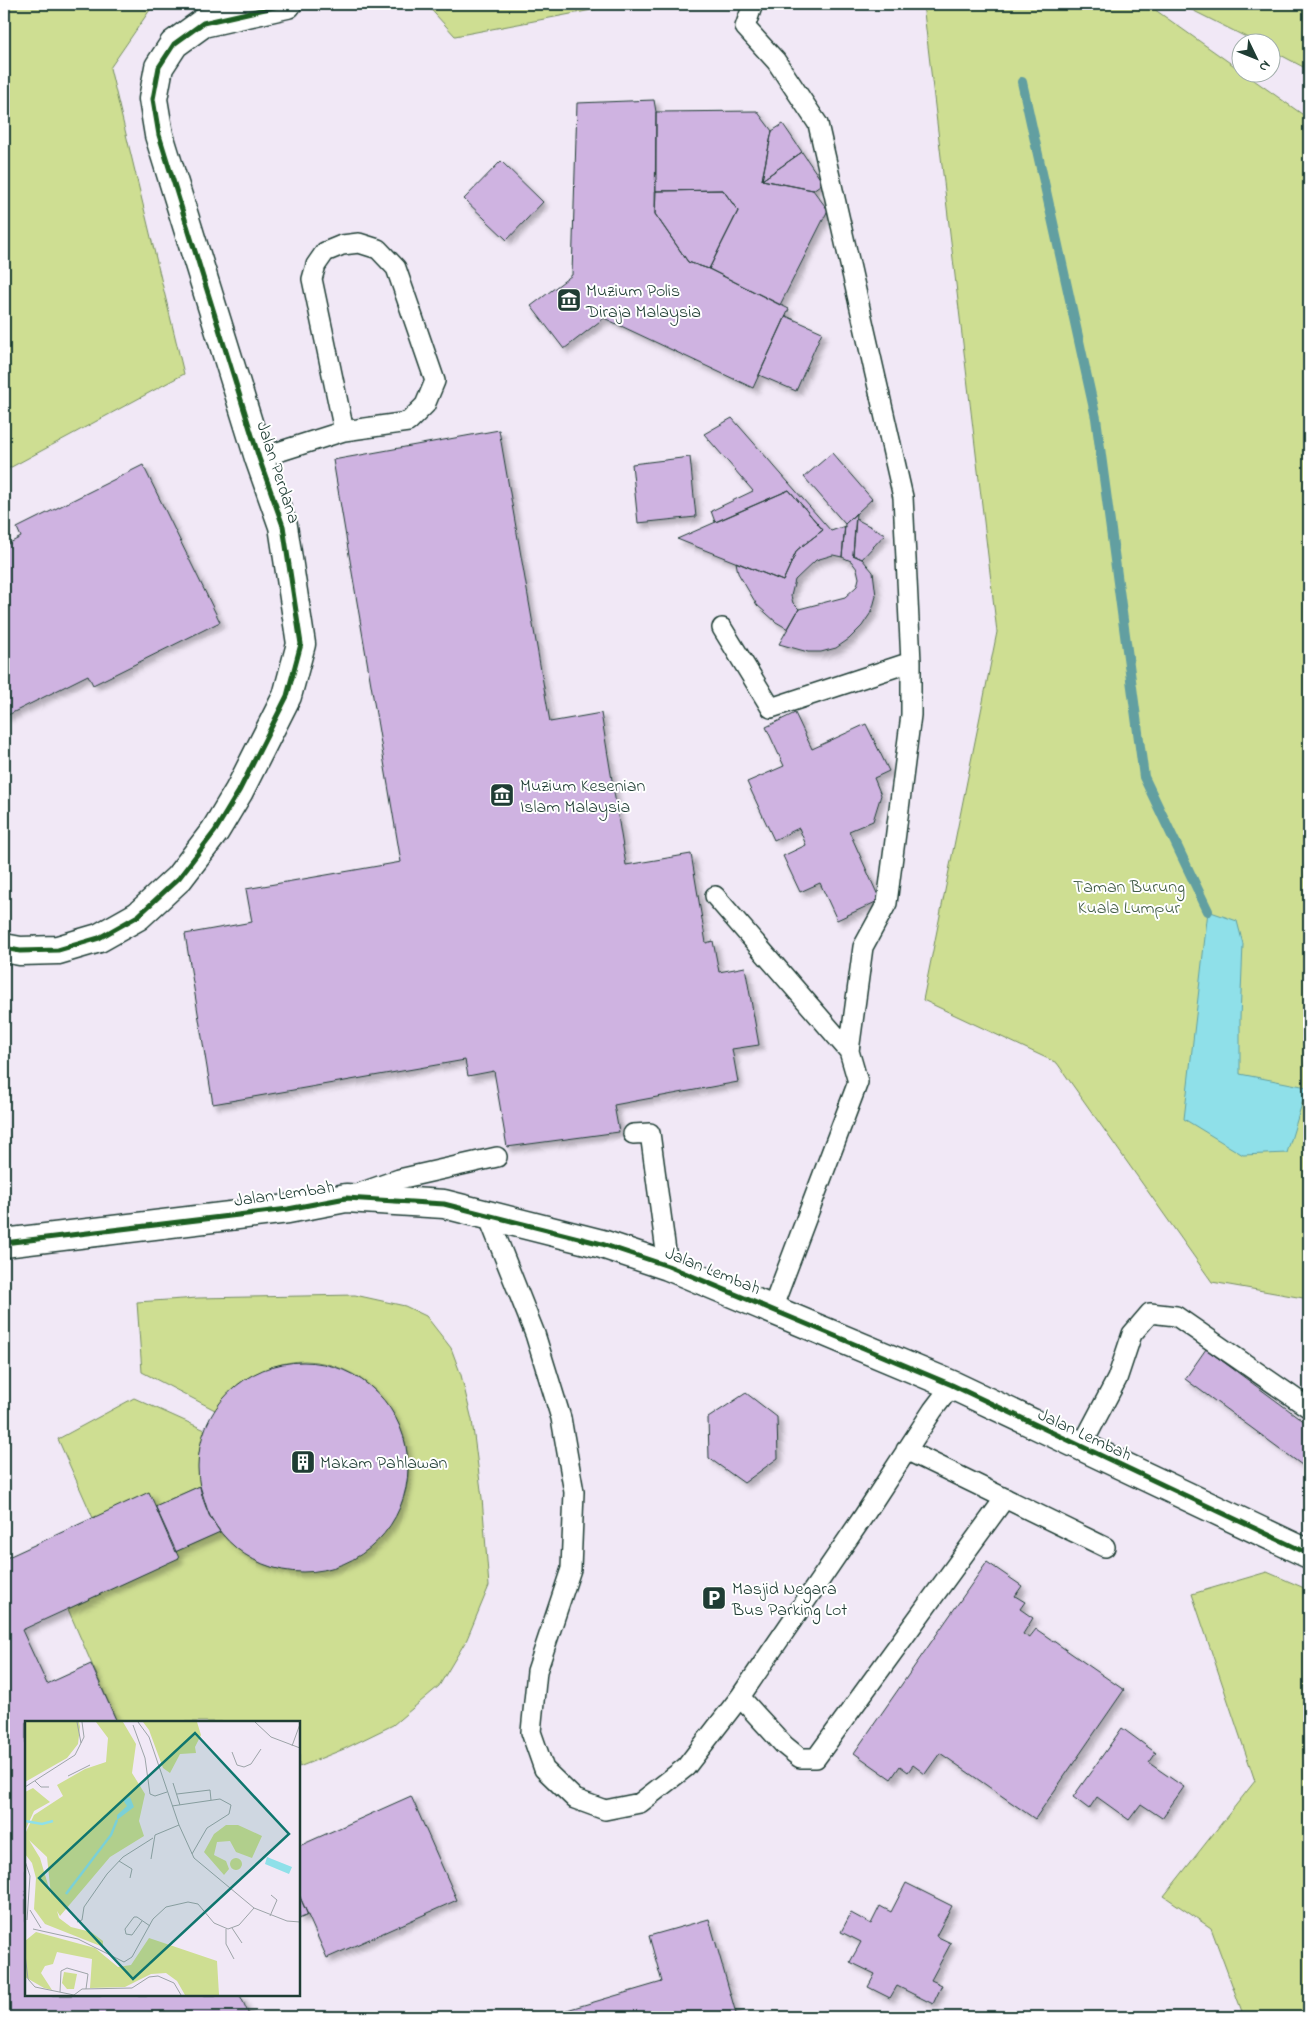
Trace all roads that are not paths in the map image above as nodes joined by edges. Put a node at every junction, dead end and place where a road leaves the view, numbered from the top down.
1 (286, 4) edge
2 (753, 4) edge
3 (344, 431) junction
4 (259, 458) junction
5 (722, 628) dead end
6 (911, 662) junction
7 (715, 896) dead end
8 (4, 948) edge
9 (849, 1051) junction
10 (633, 1134) dead end
11 (497, 1157) dead end
12 (346, 1198) junction
13 (488, 1216) junction
14 (4, 1243) edge
15 (668, 1266) junction
16 (772, 1309) junction
17 (952, 1386) junction
18 (1309, 1408) edge
19 (1081, 1447) junction
20 (906, 1450) junction
21 (1005, 1498) junction
22 (1105, 1547) dead end
23 (1309, 1554) edge
24 (740, 1697) junction

1 - 4 street, Jalan Perdana
2 - 6 lane
3 - 3 lane
3 - 4 lane
4 - 8 street, Jalan Perdana
5 - 6 lane
6 - 9 lane
7 - 9 lane
9 - 16 lane
10 - 15 lane
11 - 12 lane
12 - 13 street, Jalan Lembah
12 - 14 street, Jalan Lembah
13 - 15 street, Jalan Lembah
13 - 24 lane
15 - 16 street, Jalan Lembah
16 - 17 street, Jalan Lembah
17 - 19 street, Jalan Lembah
17 - 20 lane
18 - 19 lane
19 - 23 street, Jalan Lembah
20 - 21 lane
20 - 24 lane
21 - 22 lane
21 - 24 lane

